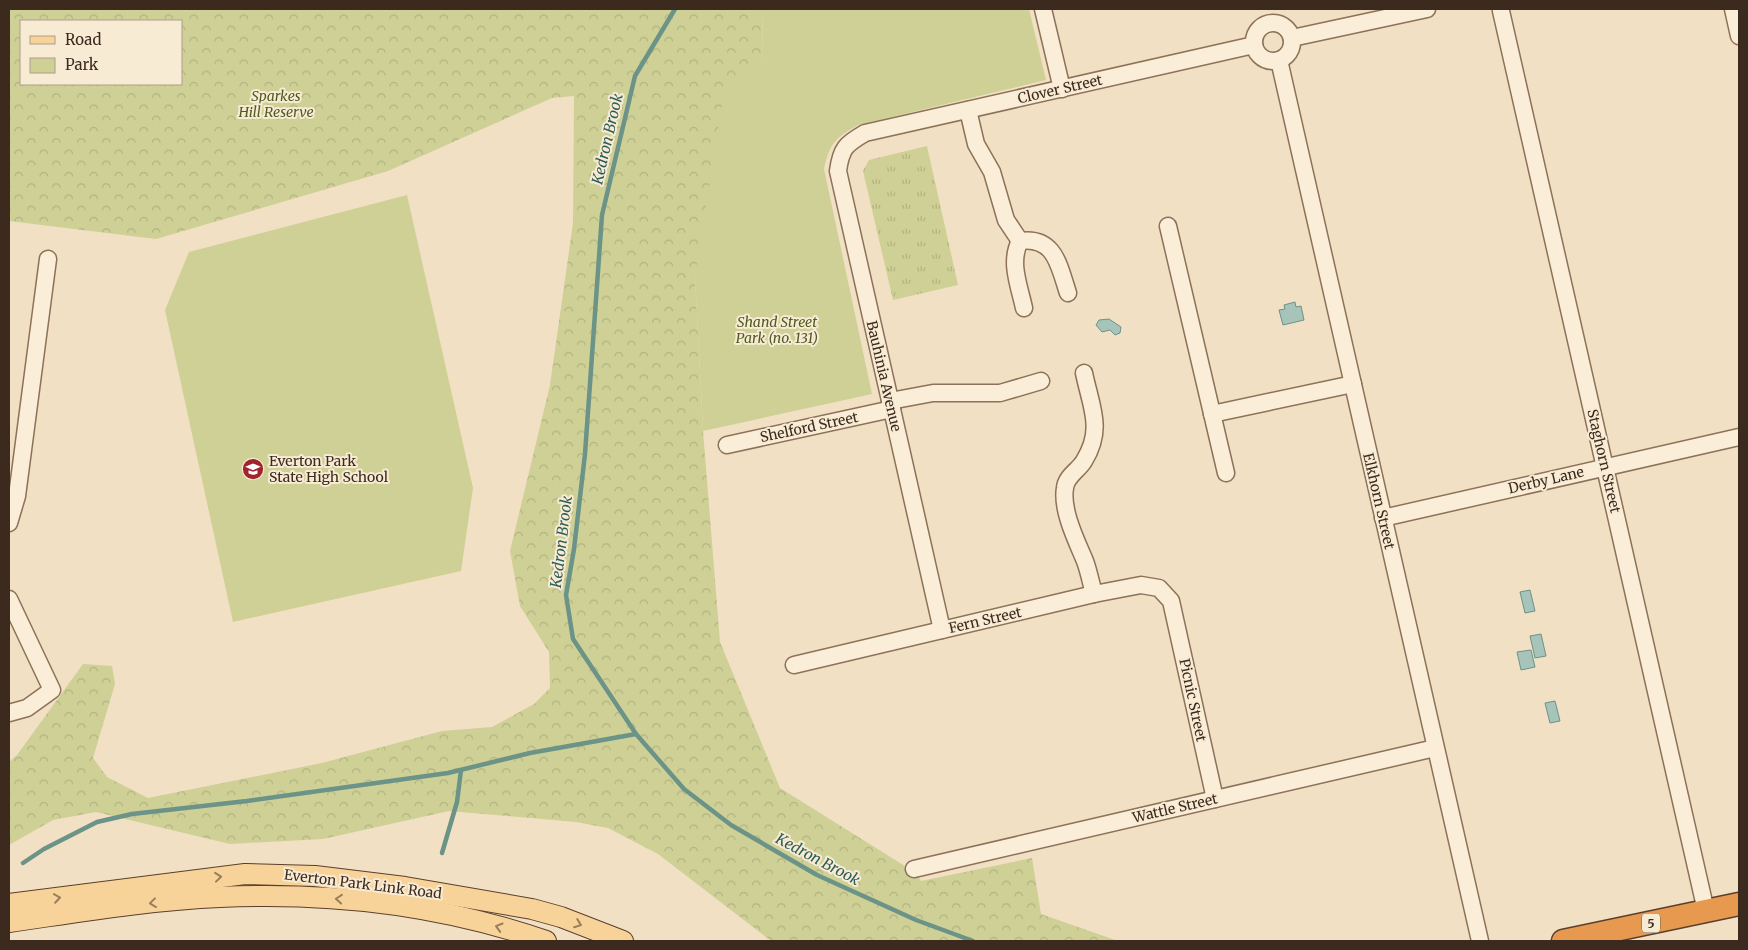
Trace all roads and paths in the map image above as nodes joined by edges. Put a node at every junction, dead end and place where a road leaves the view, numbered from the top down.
1 (1043, 9) edge
2 (1427, 9) edge
3 (1733, 9) edge
4 (1498, 10) edge
5 (1269, 16) edge
6 (1739, 36) edge
7 (1292, 38) junction
8 (1254, 45) junction
9 (1279, 60) junction
10 (1062, 89) junction
11 (968, 110) junction
12 (865, 133) joint
13 (1168, 226) dead end
14 (1020, 241) junction
15 (48, 259) dead end
16 (1068, 293) dead end
17 (1024, 308) dead end
18 (1084, 373) dead end
19 (1041, 380) dead end
20 (1353, 384) junction
21 (891, 405) junction
22 (1212, 414) junction
23 (1739, 437) edge
24 (727, 445) dead end
25 (1605, 467) junction
26 (1226, 473) dead end
27 (1383, 518) junction
28 (9, 523) edge
29 (1094, 594) junction
30 (9, 598) edge
31 (1171, 601) joint
32 (942, 630) junction
33 (794, 665) dead end
34 (9, 714) edge
35 (1436, 748) junction
36 (1215, 799) junction
37 (914, 869) dead end
38 (9, 904) edge
39 (1739, 904) edge
40 (1706, 911) junction
41 (9, 922) edge
42 (546, 941) edge
43 (622, 941) edge
44 (1480, 941) edge
45 (1563, 941) edge

1 - 10 street
2 - 7 street
3 - 6 street
4 - 25 street, Staghorn Street
5 - 7 street
5 - 8 street
7 - 9 street
8 - 9 street
8 - 10 street, Clover Street
9 - 20 street, Elkhorn Street
10 - 11 street, Clover Street
11 - 12 street, Clover Street
11 - 14 street
12 - 21 street, Bauhinia Avenue
13 - 22 street
14 - 16 street
14 - 17 street
15 - 28 street
18 - 29 street
19 - 21 street, Shelford Street
20 - 22 street
20 - 27 street, Elkhorn Street
21 - 24 street, Shelford Street
21 - 32 street, Bauhinia Avenue
22 - 26 street
23 - 25 street, Derby Lane
25 - 27 street, Derby Lane
25 - 40 street, Staghorn Street
27 - 35 street, Elkhorn Street
29 - 31 street, Fern Street
29 - 32 street, Fern Street
30 - 34 street
31 - 36 street, Picnic Street
32 - 33 street, Fern Street
35 - 36 street, Wattle Street
35 - 44 street, Elkhorn Street
36 - 37 street, Wattle Street
38 -> 43 main road, Everton Park Link Road
39 - 40 highway, 5
40 - 45 highway, 5
42 -> 41 main road, Everton Park Link Road

